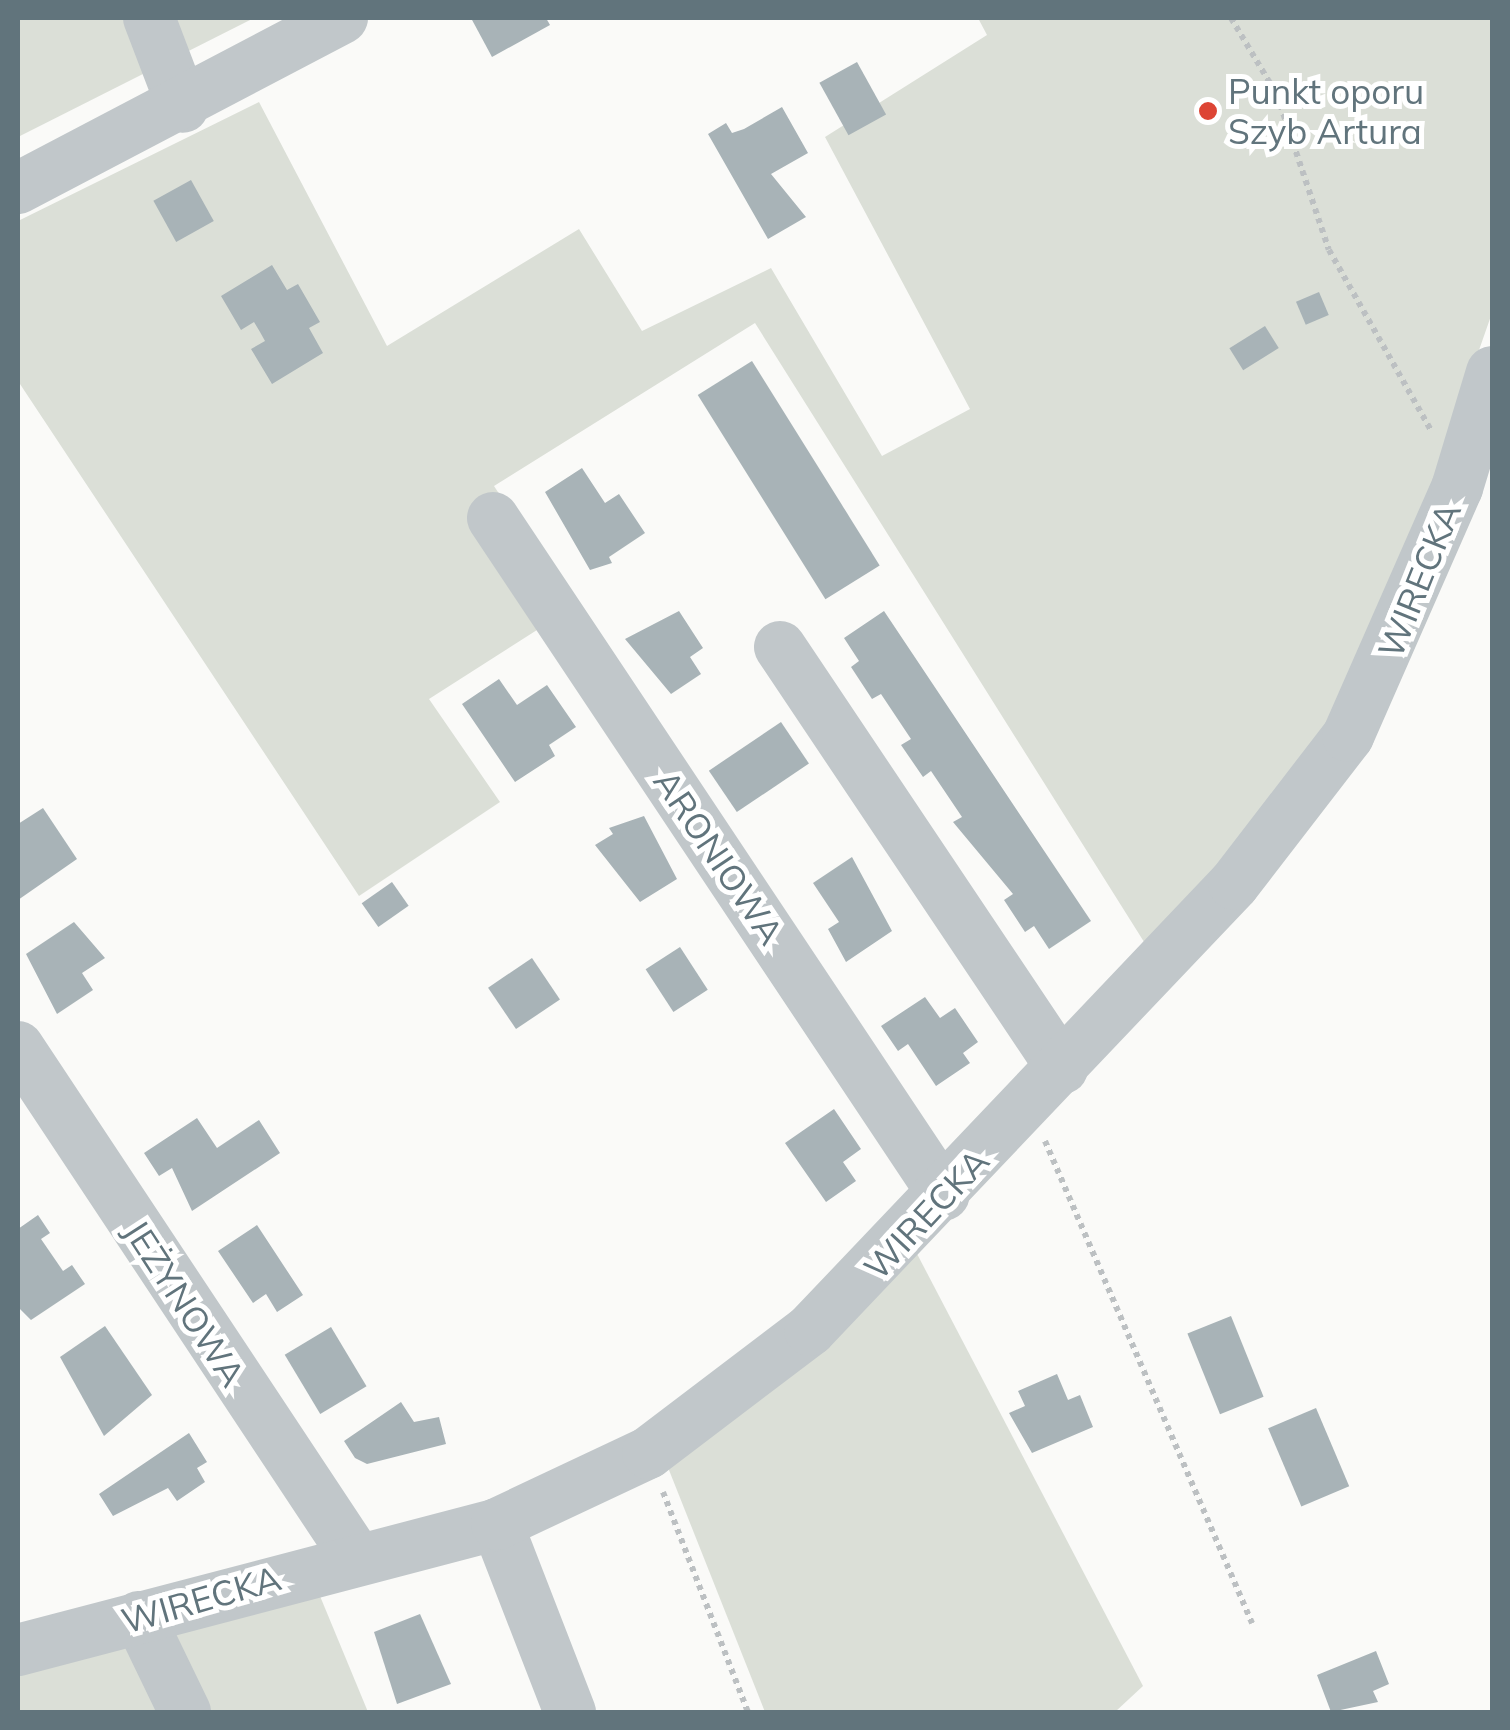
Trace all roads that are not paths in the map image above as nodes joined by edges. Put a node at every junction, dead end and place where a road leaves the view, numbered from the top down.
1 (149, 18) edge
2 (342, 18) edge
3 (183, 107) junction
4 (18, 188) edge
5 (1492, 372) edge
6 (493, 518) dead end
7 (780, 647) dead end
8 (18, 1047) edge
9 (1045, 1086) junction
10 (944, 1195) junction
11 (496, 1524) junction
12 (356, 1557) junction
13 (139, 1617) junction
14 (18, 1650) edge
15 (184, 1712) edge
16 (570, 1712) edge

1 - 3 street
2 - 3 street
3 - 4 street
5 - 9 street, WIRECKA
6 - 10 street, ARONIOWA
7 - 9 street
8 - 12 street, JEŻYNOWA
9 - 10 street, WIRECKA
10 - 11 street, WIRECKA
11 - 12 street, WIRECKA
11 - 16 street
12 - 13 street, WIRECKA
13 - 14 street, WIRECKA
13 - 15 street

